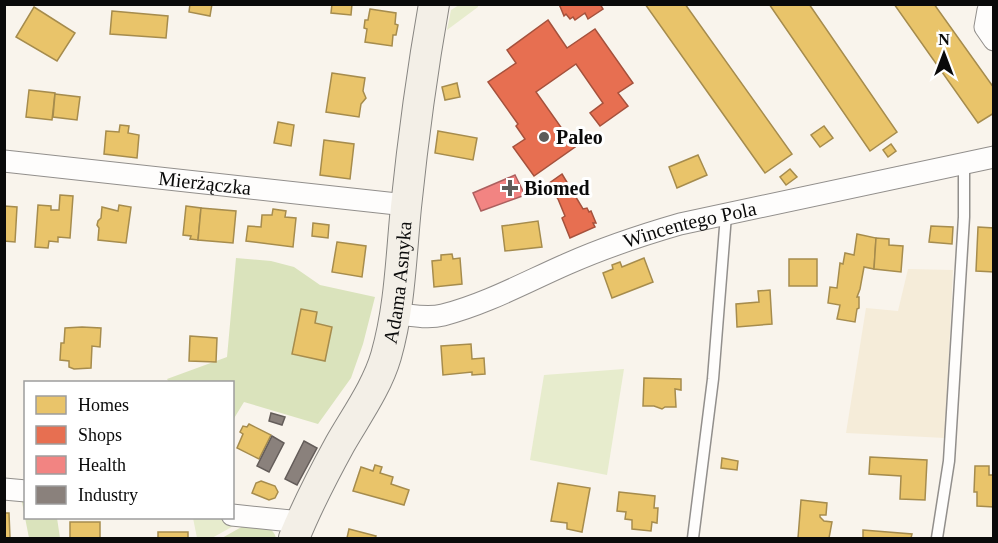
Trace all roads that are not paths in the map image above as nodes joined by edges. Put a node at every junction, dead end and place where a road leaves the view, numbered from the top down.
1 (434, 4) edge
2 (993, 5) edge
3 (993, 40) edge
4 (993, 157) edge
5 (4, 161) edge
6 (964, 164) junction
7 (406, 205) junction
8 (726, 215) junction
9 (397, 314) junction
10 (4, 489) edge
11 (24, 491) edge
12 (234, 515) edge
13 (297, 530) edge
14 (693, 538) edge
15 (937, 538) edge

1 - 7 main road, Adama Asnyka
2 - 3 street
4 - 6 street, Wincentego Pola
5 - 7 street, Mierżączka
6 - 8 street, Wincentego Pola
6 - 15 lane
7 - 9 main road, Adama Asnyka
8 - 9 street, Wincentego Pola
8 - 14 lane
9 - 13 main road, Adama Asnyka
10 - 11 street
12 - 13 street

